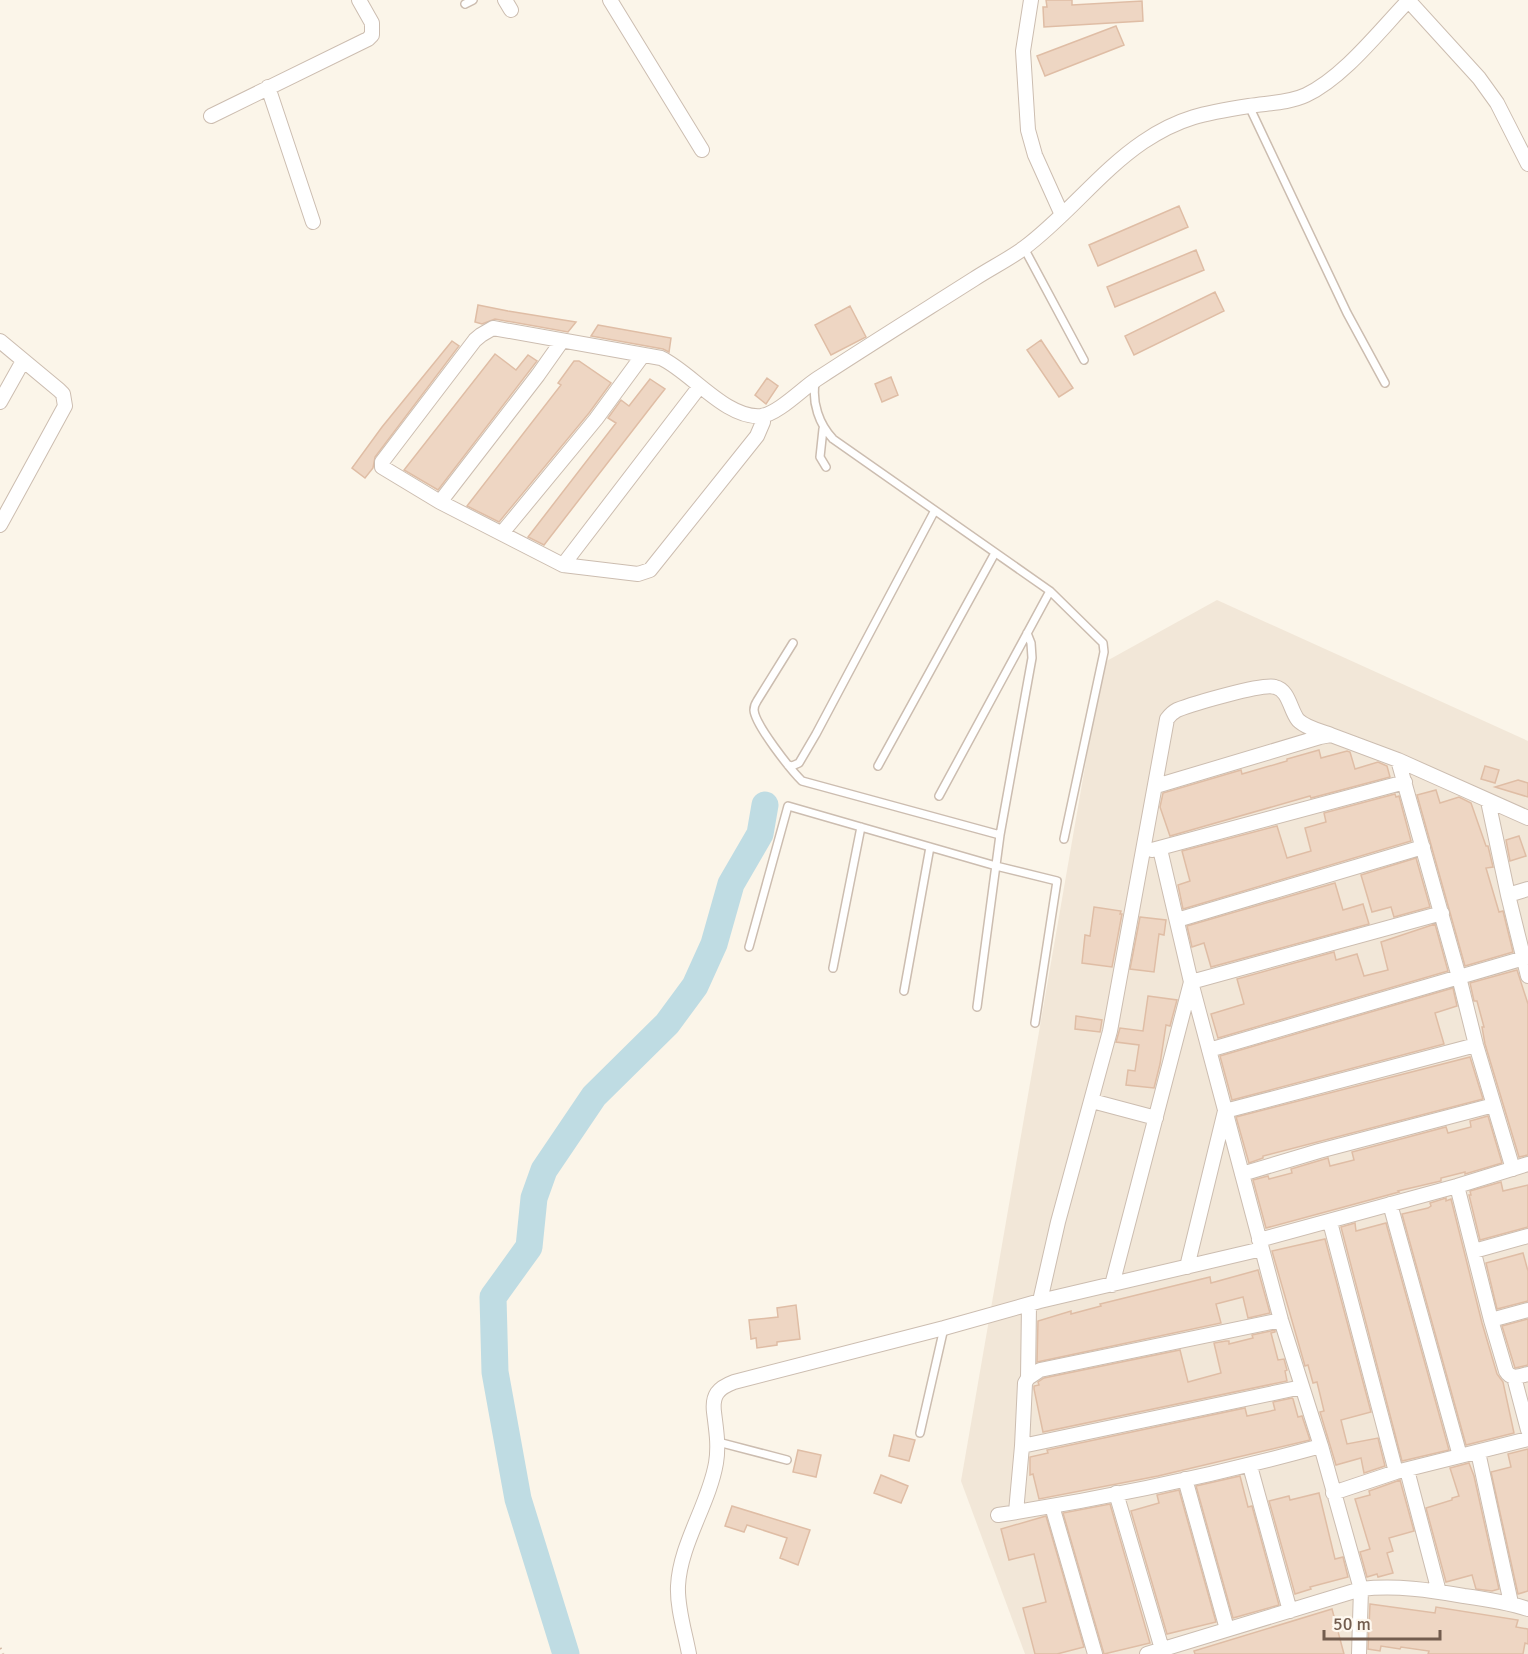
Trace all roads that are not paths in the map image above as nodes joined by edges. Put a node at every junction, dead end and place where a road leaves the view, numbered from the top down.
1 (359, 0) edge
2 (473, 0) edge
3 (610, 0) edge
4 (1030, 0) edge
5 (1409, 0) edge
6 (465, 4) dead end
7 (268, 87) junction
8 (1249, 106) junction
9 (211, 116) dead end
10 (702, 150) dead end
11 (1528, 164) edge
12 (1062, 215) junction
13 (313, 222) dead end
14 (1024, 248) junction
15 (562, 340) junction
16 (0, 341) edge
17 (643, 355) junction
18 (1084, 360) dead end
19 (23, 361) junction
20 (815, 380) junction
21 (1385, 383) dead end
22 (700, 386) junction
23 (0, 402) edge
24 (762, 416) junction
25 (823, 429) junction
26 (826, 467) dead end
27 (440, 502) junction
28 (934, 512) junction
29 (0, 525) edge
30 (502, 533) junction
31 (995, 553) junction
32 (563, 565) junction
33 (1050, 591) junction
34 (1027, 633) junction
35 (793, 643) dead end
36 (1331, 735) junction
37 (1398, 760) junction
38 (786, 764) junction
39 (878, 766) dead end
40 (1405, 782) junction
41 (1156, 786) junction
42 (939, 796) dead end
43 (1488, 801) junction
44 (1528, 818) edge
45 (861, 827) junction
46 (1000, 835) junction
47 (1064, 839) dead end
48 (930, 847) junction
49 (1423, 847) junction
50 (1160, 849) junction
51 (1143, 850) junction
52 (996, 866) junction
53 (1528, 889) edge
54 (1508, 895) junction
55 (1442, 913) junction
56 (1177, 920) junction
57 (749, 947) dead end
58 (1525, 958) edge
59 (833, 968) dead end
60 (1528, 976) edge
61 (1459, 977) junction
62 (1191, 982) junction
63 (904, 991) dead end
64 (977, 1007) dead end
65 (1035, 1023) dead end
66 (1476, 1046) junction
67 (1209, 1050) junction
68 (1092, 1101) junction
69 (1494, 1105) junction
70 (1225, 1111) junction
71 (1156, 1118) junction
72 (1528, 1164) edge
73 (1513, 1169) junction
74 (1242, 1174) junction
75 (1457, 1186) junction
76 (1390, 1204) junction
77 (1330, 1222) junction
78 (1528, 1236) edge
79 (1261, 1245) junction
80 (1474, 1251) junction
81 (1187, 1267) junction
82 (1112, 1286) junction
83 (1035, 1303) junction
84 (1528, 1310) edge
85 (1281, 1320) junction
86 (1491, 1320) junction
87 (944, 1328) junction
88 (1528, 1374) edge
89 (1514, 1377) junction
90 (1028, 1378) junction
91 (1302, 1388) junction
92 (1528, 1430) edge
93 (920, 1433) dead end
94 (1528, 1439) edge
95 (718, 1442) junction
96 (1022, 1446) junction
97 (1320, 1446) junction
98 (1478, 1452) junction
99 (1460, 1456) junction
100 (787, 1461) dead end
101 (1250, 1466) junction
102 (1401, 1471) junction
103 (1185, 1479) junction
104 (1333, 1492) junction
105 (1116, 1493) junction
106 (1052, 1506) junction
107 (1016, 1512) junction
108 (998, 1515) dead end
109 (1361, 1589) junction
110 (1439, 1592) junction
111 (1511, 1603) junction
112 (1528, 1609) edge
113 (1290, 1611) junction
114 (1227, 1629) junction
115 (1162, 1649) junction
116 (689, 1654) edge
117 (1095, 1654) edge
118 (1147, 1654) edge
119 (1359, 1654) edge

1 - 7 street
2 - 6 lane
3 - 10 street
4 - 12 street
5 - 8 street
5 - 11 street
7 - 9 street
7 - 13 street
8 - 12 street
8 - 21 lane
12 - 14 street
14 - 18 lane
14 - 20 street
15 - 17 street
15 - 27 street
15 - 27 street
16 - 19 street
17 - 22 street
17 - 30 street
19 - 23 street
19 - 29 street
20 - 24 street
20 - 25 lane
22 - 24 street
22 - 32 street
24 - 32 street
25 - 26 lane
25 - 28 lane
27 - 30 street
28 - 31 lane
28 - 38 lane
30 - 32 street
31 - 33 lane
31 - 39 lane
33 - 34 lane
33 - 47 lane
34 - 42 lane
34 - 46 lane
35 - 38 lane
36 - 37 street
36 - 41 street
36 - 41 street
37 - 40 street
37 - 43 street
38 - 46 lane
40 - 49 street
40 - 50 street
41 - 51 street
43 - 44 street
43 - 54 street
45 - 48 lane
45 - 57 lane
45 - 59 lane
46 - 52 lane
48 - 52 lane
48 - 63 lane
49 - 55 street
49 - 56 street
50 - 51 street
50 - 56 street
51 - 68 street
52 - 64 lane
52 - 65 lane
53 - 54 street
54 - 58 street
55 - 61 street
55 - 62 street
56 - 62 street
58 - 60 street
58 - 61 street
61 - 66 street
61 - 67 street
62 - 67 street
62 - 71 street
66 - 69 street
66 - 70 street
67 - 70 street
68 - 71 street
68 - 83 street
69 - 73 street
69 - 74 street
70 - 74 street
70 - 81 street
71 - 82 street
72 - 73 street
73 - 75 street
74 - 79 street
75 - 76 street
75 - 80 street
76 - 77 street
76 - 99 street
77 - 79 street
77 - 102 street
78 - 80 street
79 - 81 street
79 - 85 street
80 - 86 street
81 - 82 street
82 - 83 street
83 - 87 street
83 - 90 street
84 - 86 street
85 - 90 street
85 - 91 street
86 - 89 street
87 - 93 lane
87 - 95 street
88 - 89 street
89 - 92 street
90 - 96 street
91 - 96 street
91 - 97 street
94 - 98 street
95 - 100 lane
95 - 116 street
96 - 107 street
97 - 101 street
97 - 104 street
98 - 99 street
98 - 111 street
99 - 102 street
101 - 103 street
101 - 113 street
102 - 104 street
102 - 110 street
103 - 105 street
103 - 114 street
104 - 109 street
105 - 106 street
105 - 115 street
106 - 107 street
106 - 117 street
107 - 108 street
109 - 110 street
109 - 113 street
109 - 119 street
110 - 111 street
111 - 112 street
113 - 114 street
114 - 115 street
115 - 118 street

